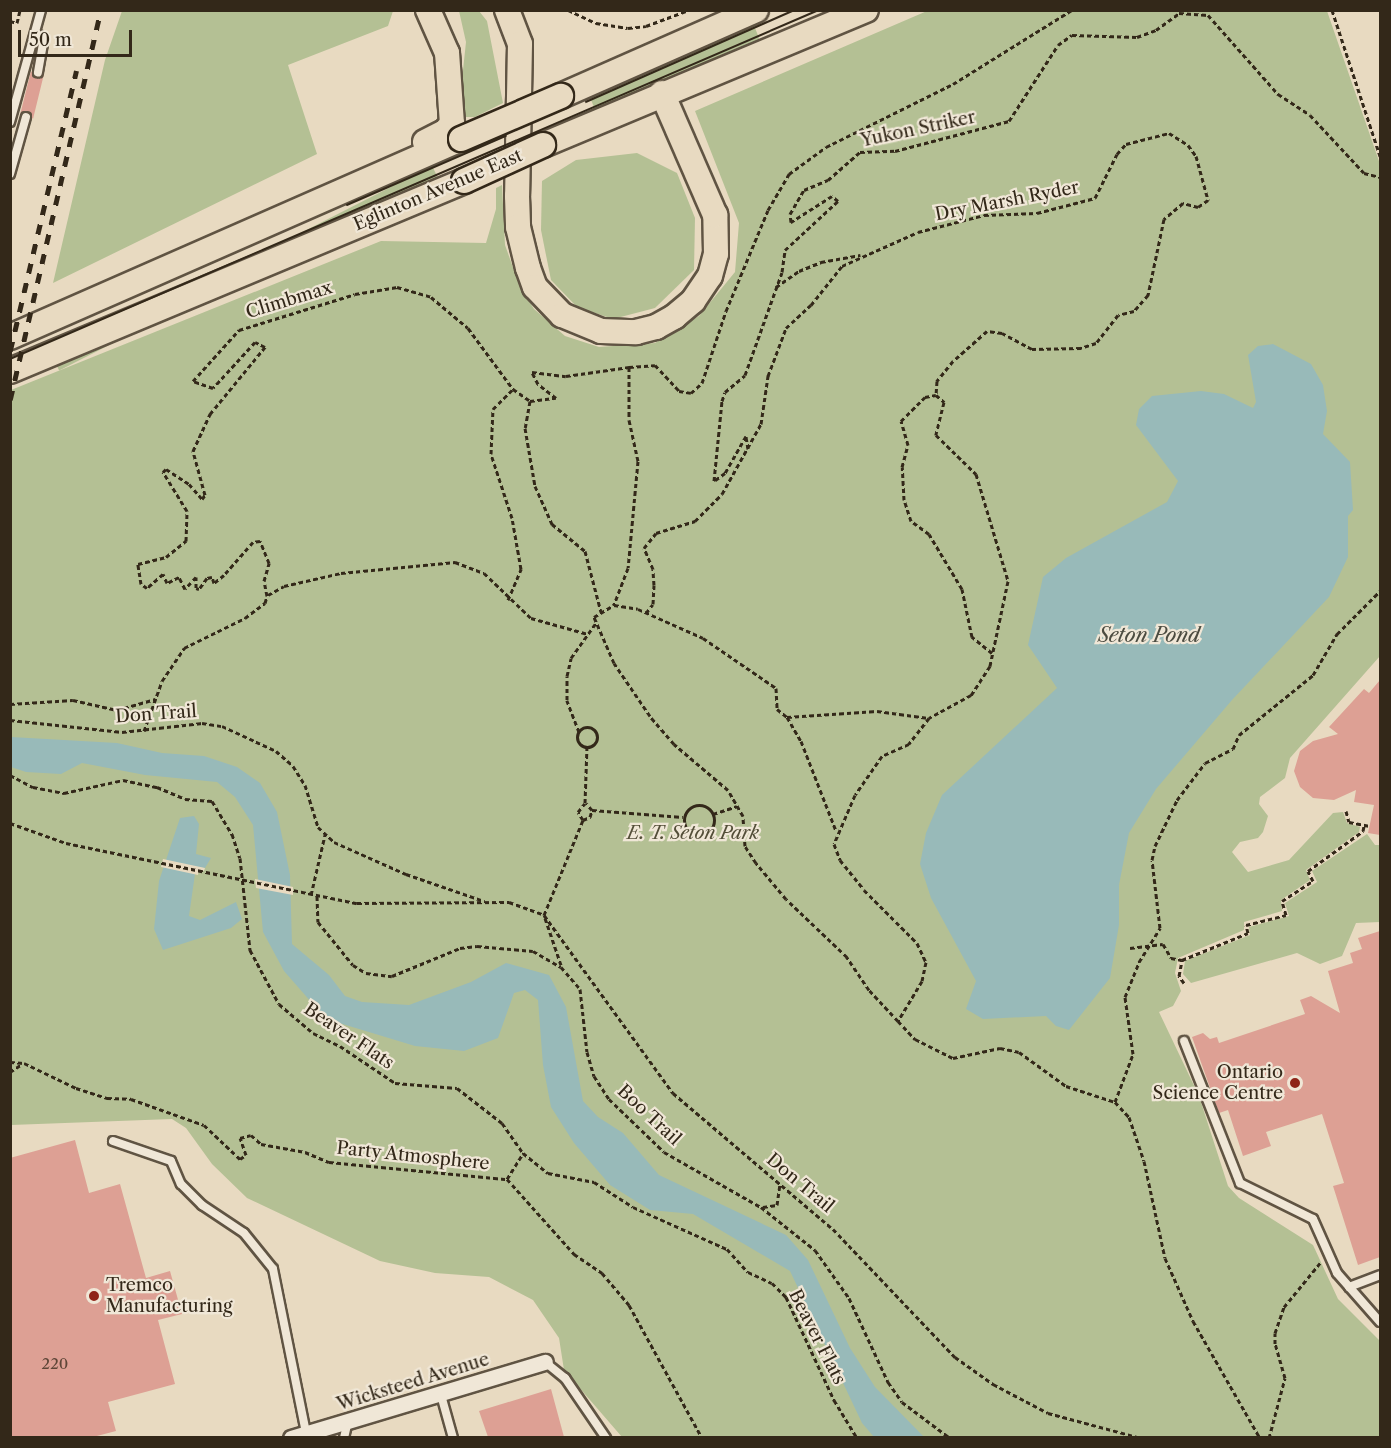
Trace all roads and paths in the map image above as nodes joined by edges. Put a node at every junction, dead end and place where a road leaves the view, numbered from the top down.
1 (20, 10) edge
2 (41, 10) edge
3 (428, 10) edge
4 (507, 10) edge
5 (568, 10) edge
6 (689, 10) edge
7 (756, 10) edge
8 (866, 10) edge
9 (1072, 10) edge
10 (1332, 10) edge
11 (10, 21) edge
12 (35, 33) junction
13 (38, 72) dead end
14 (662, 93) junction
15 (26, 117) dead end
16 (10, 122) edge
17 (1380, 156) edge
18 (10, 174) edge
19 (1380, 177) edge
20 (275, 221) junction
21 (864, 255) junction
22 (774, 288) junction
23 (10, 337) edge
24 (629, 368) junction
25 (10, 371) edge
26 (513, 389) junction
27 (936, 395) junction
28 (530, 401) junction
29 (748, 451) junction
30 (1380, 591) edge
31 (267, 596) junction
32 (508, 600) junction
33 (614, 605) junction
34 (601, 612) junction
35 (646, 613) junction
36 (596, 623) junction
37 (588, 634) junction
38 (992, 653) junction
39 (156, 699) junction
40 (10, 704) edge
41 (787, 717) junction
42 (929, 718) junction
43 (10, 720) edge
44 (144, 731) junction
45 (579, 732) junction
46 (587, 747) junction
47 (10, 776) edge
48 (585, 802) junction
49 (737, 806) junction
50 (592, 810) junction
51 (1346, 811) dead end
52 (713, 814) junction
53 (684, 817) junction
54 (583, 820) junction
55 (10, 824) edge
56 (1364, 826) junction
57 (1369, 826) dead end
58 (837, 832) junction
59 (325, 836) junction
60 (242, 880) junction
61 (311, 895) junction
62 (317, 896) junction
63 (486, 901) junction
64 (544, 915) junction
65 (1151, 945) junction
66 (1131, 948) dead end
67 (1182, 960) junction
68 (561, 967) junction
69 (1184, 983) dead end
70 (898, 1021) junction
71 (1184, 1041) dead end
72 (10, 1062) edge
73 (24, 1063) junction
74 (10, 1072) edge
75 (1115, 1102) junction
76 (113, 1141) dead end
77 (523, 1153) junction
78 (507, 1179) junction
79 (780, 1184) junction
80 (761, 1207) junction
81 (1329, 1254) junction
82 (1380, 1275) edge
83 (1349, 1287) junction
84 (1380, 1322) edge
85 (545, 1362) joint
86 (441, 1395) junction
87 (348, 1421) junction
88 (298, 1435) edge
89 (345, 1437) edge
90 (453, 1437) edge
91 (606, 1437) edge
92 (702, 1437) edge
93 (857, 1437) edge
94 (950, 1437) edge
95 (1142, 1437) edge
96 (1260, 1437) edge
97 (1269, 1437) edge

1 - 11 path
2 - 12 lane
3 - 20 main road
4 - 14 main road
5 - 6 path
7 - 20 main road, Eglinton Avenue East, bridge
8 - 14 main road, Eglinton Avenue East
9 - 24 path
10 - 17 path
12 - 13 lane
12 - 16 lane
14 - 25 main road, Eglinton Avenue East, bridge
15 - 18 lane
19 - 22 path, Yukon Striker
20 - 23 main road, Eglinton Avenue East
21 - 22 path
21 - 27 path, Dry Marsh Ryder
21 - 29 path, Dry Marsh Ryder
22 - 29 path, Yukon Striker
24 - 28 path
24 - 33 path
26 - 28 path, Climbmax
26 - 31 path, Climbmax
26 - 32 path
27 - 38 path
27 - 38 path
28 - 34 path
29 - 35 path, Dry Marsh Ryder
30 - 65 path
31 - 32 path
31 - 39 path
32 - 37 path
33 - 34 path
33 - 35 path
34 - 36 path
35 - 41 path
36 - 37 path
36 - 49 path
37 - 45 path
38 - 42 path
39 - 40 path
39 - 44 path
41 - 42 path
41 - 58 path
42 - 58 path
43 - 44 path, Don Trail
44 - 59 path, Don Trail
45 - 46 path
45 - 46 path
46 - 48 path
47 - 60 path, Beaver Flats
48 - 50 path
48 - 54 path
49 - 52 path
49 - 70 path
50 - 53 path
50 - 54 path
51 - 56 path
52 - 53 path
52 - 53 path
54 - 64 path
55 - 60 path
56 - 57 path
56 - 67 path
58 - 70 path
59 - 61 path
59 - 63 path
60 - 61 path
60 - 77 path, Beaver Flats
61 - 62 path
62 - 63 path
62 - 68 path, Boo Trail
63 - 64 path
64 - 68 path
64 - 79 path, Don Trail
65 - 66 path
65 - 67 path
65 - 75 path
67 - 69 path
68 - 80 path, Boo Trail
70 - 75 path
71 - 81 lane
72 - 73 path, Party Atmosphere
73 - 74 path
73 - 78 path, Party Atmosphere
75 - 96 path
76 - 88 lane
77 - 78 path
77 - 93 path, Beaver Flats
78 - 92 path, Party Atmosphere
79 - 80 path
79 - 95 path, Don Trail
80 - 94 path, Boo Trail
81 - 83 lane
81 - 97 path
82 - 83 lane
83 - 84 lane
85 - 86 street, Wicksteed Avenue
85 - 91 lane
86 - 87 street, Wicksteed Avenue
86 - 90 lane
87 - 88 street, Wicksteed Avenue
87 - 89 lane

